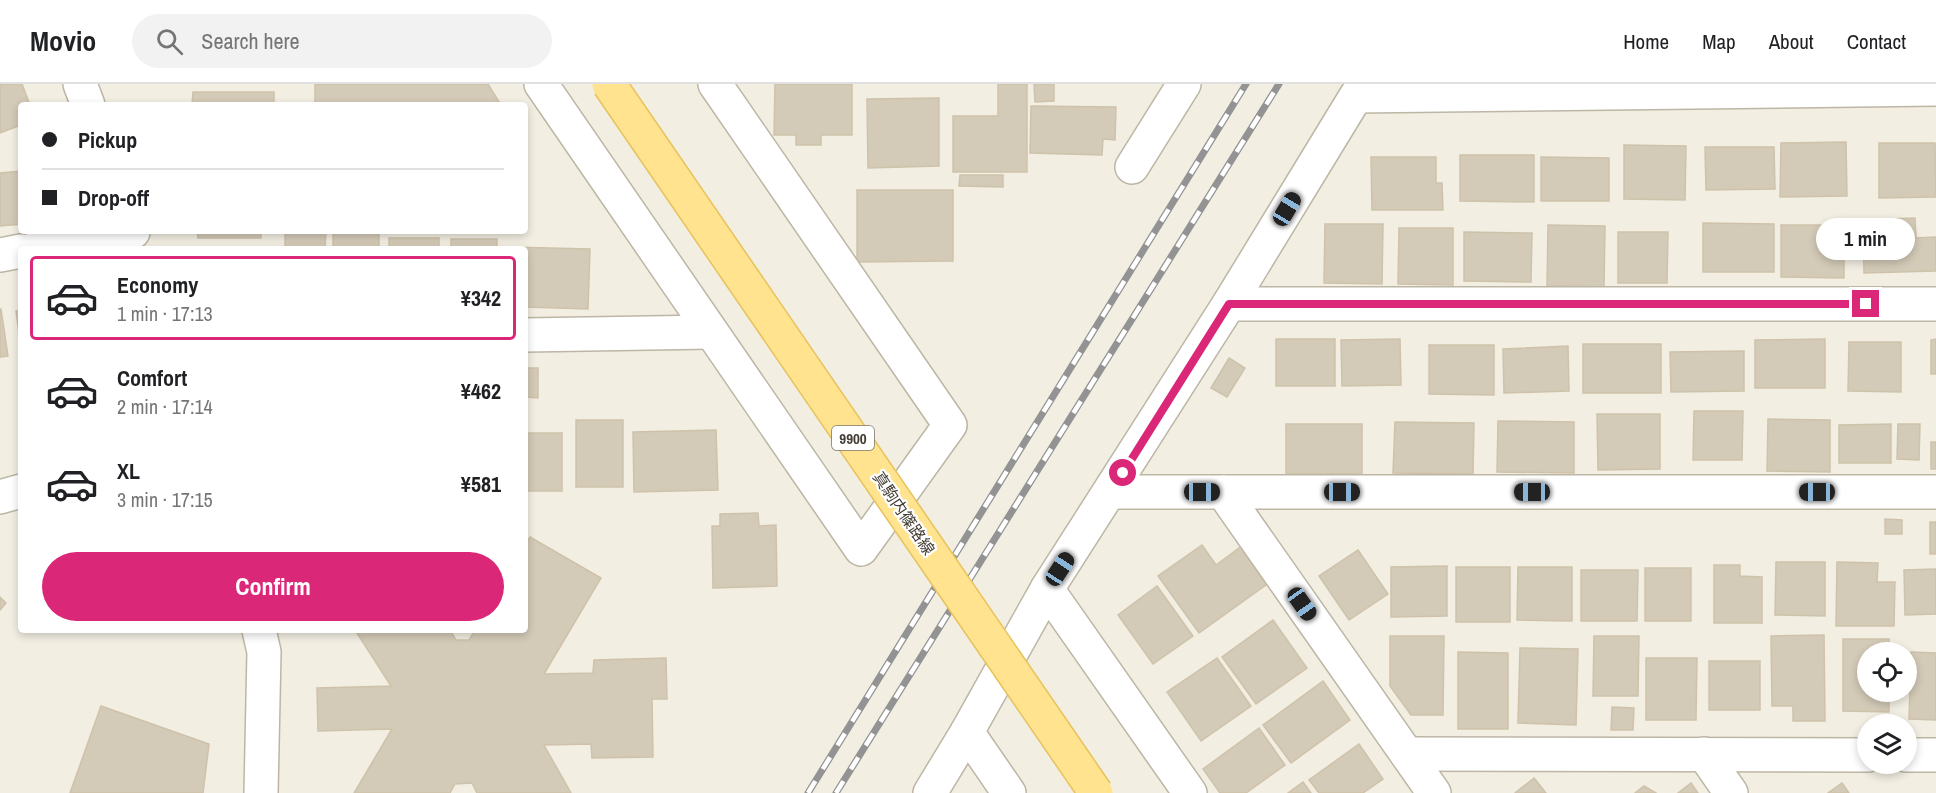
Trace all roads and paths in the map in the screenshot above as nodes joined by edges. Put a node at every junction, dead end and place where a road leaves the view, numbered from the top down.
1 (80, 84) edge
2 (542, 84) edge
3 (609, 84) edge
4 (715, 84) edge
5 (1184, 84) edge
6 (1936, 89) edge
7 (86, 102) edge
8 (1132, 167) dead end
9 (135, 238) edge
10 (62, 246) edge
11 (18, 252) edge
12 (0, 255) edge
13 (1229, 304) junction
14 (1936, 304) edge
15 (711, 332) junction
16 (528, 335) edge
17 (18, 492) edge
18 (1111, 492) junction
19 (1223, 492) junction
20 (1936, 492) edge
21 (0, 497) edge
22 (1047, 589) junction
23 (260, 633) edge
24 (967, 732) junction
25 (1407, 754) junction
26 (1704, 754) junction
27 (1857, 755) edge
28 (1917, 755) edge
29 (1936, 755) edge
30 (261, 793) edge
31 (930, 793) edge
32 (1009, 793) edge
33 (1096, 793) edge
34 (1190, 793) edge
35 (1434, 793) edge
36 (1731, 793) edge

1 - 7 street
2 - 15 street
3 - 33 main road, 真駒内篠路線 / 9900, bridge
4 - 15 street
5 - 8 street
6 - 13 street
9 - 10 street
11 - 12 street
13 - 14 street
13 - 18 street
15 - 16 street
17 - 21 street
18 - 19 street
18 - 22 street
19 - 20 street
19 - 25 street
22 - 24 street
22 - 34 street
23 - 30 street
24 - 31 street
24 - 32 street
25 - 26 street
25 - 35 street
26 - 27 street
26 - 36 street
28 - 29 street

